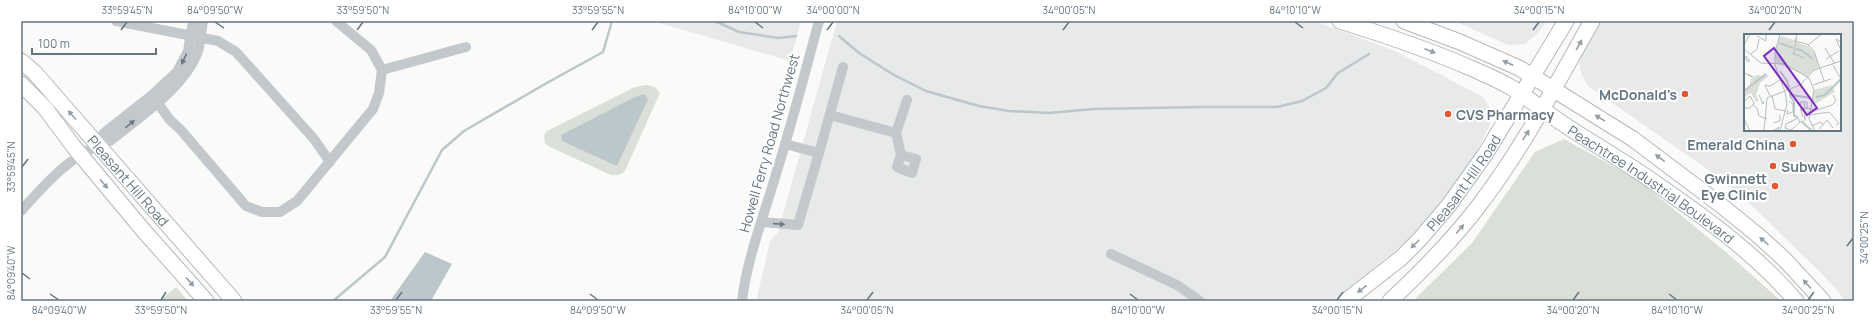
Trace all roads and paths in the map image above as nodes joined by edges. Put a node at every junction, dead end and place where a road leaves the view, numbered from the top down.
1 (116, 21) edge
2 (193, 21) edge
3 (203, 21) edge
4 (336, 21) edge
5 (819, 21) edge
6 (1340, 21) edge
7 (1404, 21) edge
8 (1566, 21) edge
9 (1592, 21) edge
10 (196, 36) junction
11 (466, 47) dead end
12 (21, 61) edge
13 (843, 67) dead end
14 (382, 70) junction
15 (1533, 76) junction
16 (21, 84) edge
17 (1554, 90) junction
18 (1522, 94) junction
19 (907, 100) dead end
20 (157, 102) junction
21 (1542, 109) junction
22 (830, 115) junction
23 (896, 134) junction
24 (98, 144) junction
25 (785, 144) junction
26 (819, 153) junction
27 (79, 154) junction
28 (901, 155) dead end
29 (330, 162) junction
30 (21, 211) edge
31 (762, 222) junction
32 (1111, 254) dead end
33 (206, 301) edge
34 (234, 301) edge
35 (742, 301) edge
36 (1200, 301) edge
37 (1346, 301) edge
38 (1390, 301) edge
39 (1796, 301) edge
40 (1823, 301) edge

1 - 10 street
2 - 10 street
3 - 10 street
4 - 14 street
5 - 25 street, Howell Ferry Road Northwest
6 -> 18 highway, Peachtree Industrial Boulevard
15 -> 7 highway, Peachtree Industrial Boulevard
8 - 15 highway, Pleasant Hill Road
17 -> 9 highway, Pleasant Hill Road
10 - 20 street
10 -> 24 street
10 - 29 street
11 - 14 street
24 -> 12 highway, Pleasant Hill Road
13 - 22 street
14 - 29 street
15 - 17 highway, Peachtree Industrial Boulevard
15 - 18 highway, Pleasant Hill Road
16 - 27 highway, Pleasant Hill Road
17 - 21 highway, Pleasant Hill Road
40 -> 17 highway, Peachtree Industrial Boulevard
18 - 21 highway, Peachtree Industrial Boulevard
18 -> 37 highway, Pleasant Hill Road
19 - 23 street
24 -> 20 street
20 - 29 street
38 -> 21 highway, Pleasant Hill Road
21 - 39 highway, Peachtree Industrial Boulevard
22 - 23 street
22 - 26 street
23 - 28 street
24 - 27 street
24 - 34 highway, Pleasant Hill Road
25 - 26 street
25 - 31 street, Howell Ferry Road Northwest
31 -> 26 street
27 - 30 street
27 -> 33 highway, Pleasant Hill Road
31 - 35 street, Howell Ferry Road Northwest
32 - 36 street

